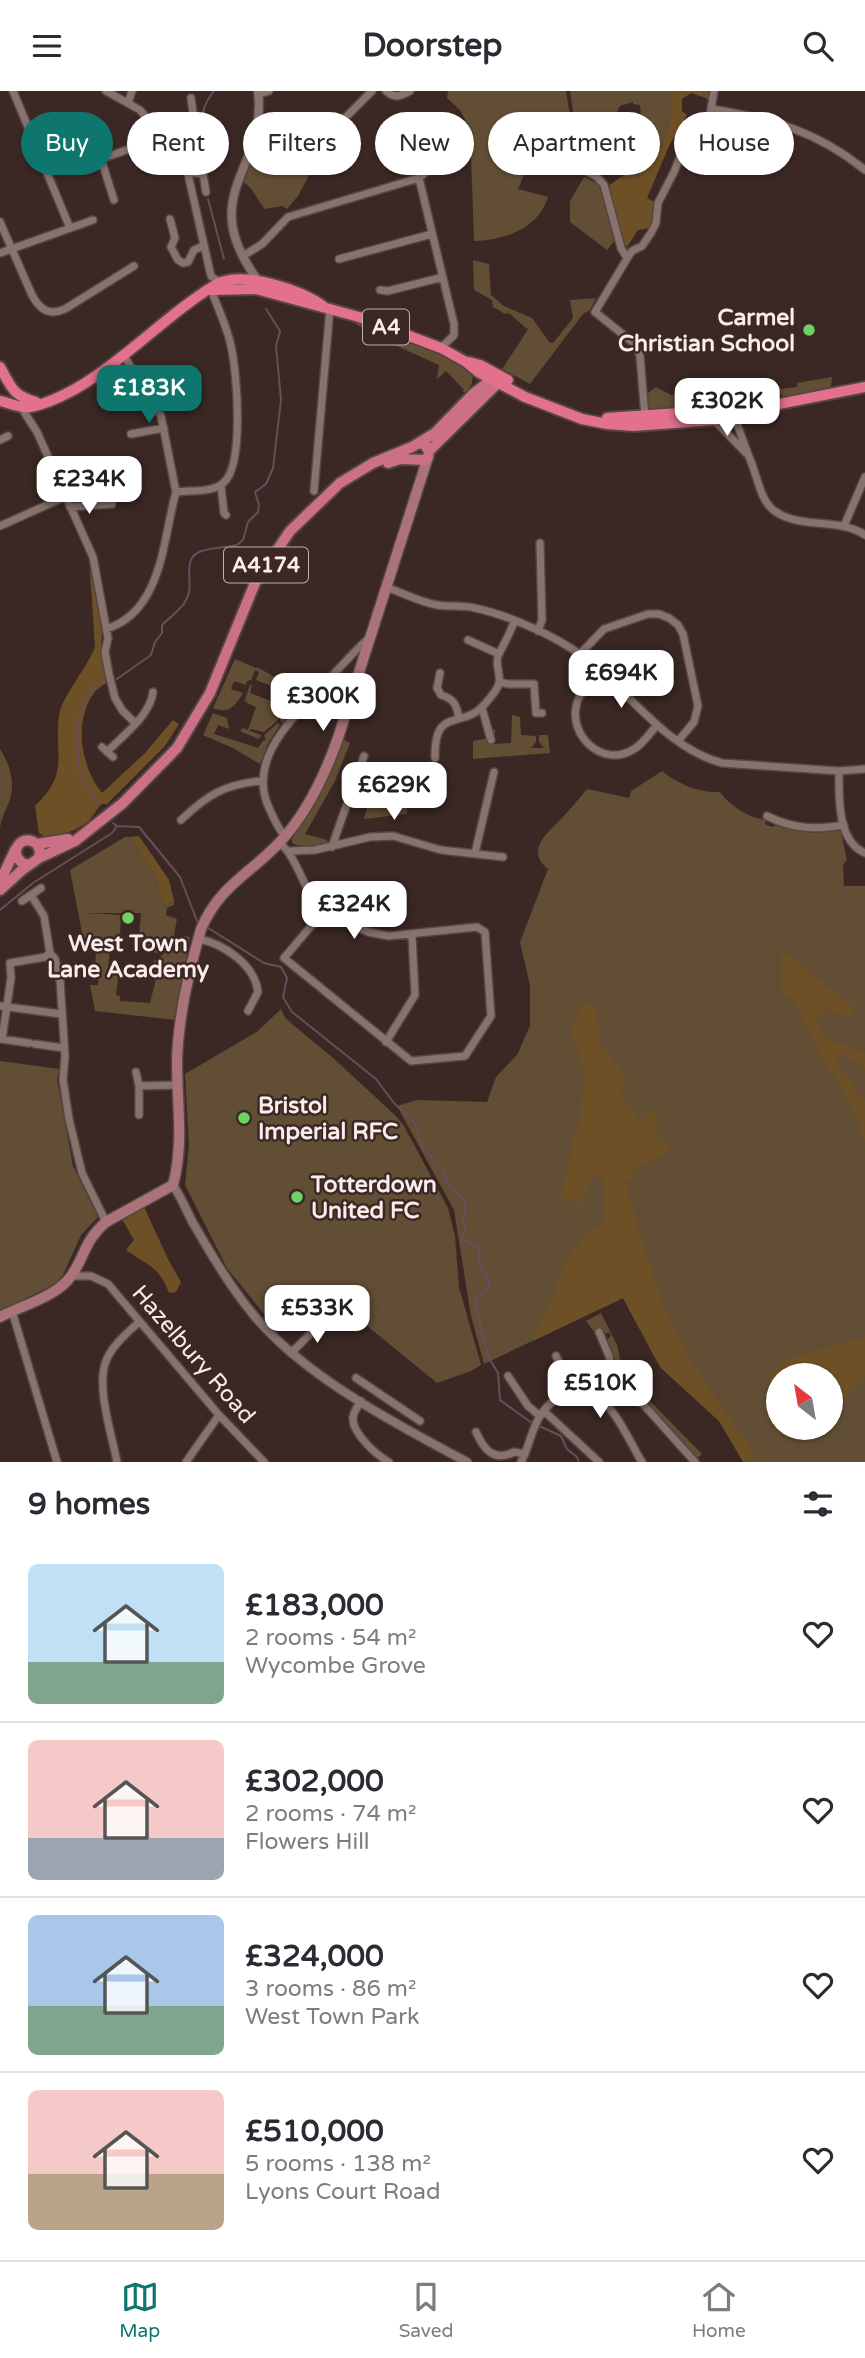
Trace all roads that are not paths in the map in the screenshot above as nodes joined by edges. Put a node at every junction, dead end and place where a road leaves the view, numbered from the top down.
1 (13, 91) edge
2 (106, 91) edge
3 (132, 91) edge
4 (269, 91) edge
5 (372, 91) edge
6 (386, 91) edge
7 (410, 91) edge
8 (714, 91) edge
9 (259, 92) edge
10 (191, 98) dead end
11 (128, 103) junction
12 (712, 109) junction
13 (142, 112) edge
14 (193, 112) edge
15 (259, 112) edge
16 (351, 112) edge
17 (243, 167) edge
18 (865, 170) edge
19 (106, 175) edge
20 (187, 175) edge
21 (204, 175) edge
22 (421, 175) edge
23 (593, 175) edge
24 (419, 177) junction
25 (206, 192) dead end
26 (114, 200) dead end
27 (170, 219) dead end
28 (93, 220) dead end
29 (0, 222) edge
30 (70, 228) junction
31 (432, 234) junction
32 (203, 246) junction
33 (11, 249) junction
34 (0, 253) edge
35 (243, 256) junction
36 (627, 258) junction
37 (340, 259) dead end
38 (134, 266) dead end
39 (443, 277) junction
40 (252, 284) junction
41 (216, 287) junction
42 (380, 290) dead end
43 (326, 307) junction
44 (441, 348) junction
45 (122, 354) junction
46 (466, 362) junction
47 (2, 371) edge
48 (478, 372) junction
49 (496, 379) junction
50 (865, 387) edge
51 (0, 392) edge
52 (474, 393) junction
53 (865, 394) edge
54 (814, 398) junction
55 (0, 401) edge
56 (25, 408) junction
57 (733, 413) junction
58 (645, 417) junction
59 (714, 420) junction
60 (164, 428) junction
61 (131, 434) dead end
62 (8, 436) dead end
63 (0, 440) edge
64 (415, 452) junction
65 (747, 453) junction
66 (428, 454) junction
67 (121, 468) dead end
68 (865, 477) edge
69 (58, 478) junction
70 (422, 481) junction
71 (221, 486) junction
72 (314, 491) dead end
73 (176, 492) junction
74 (66, 496) junction
75 (112, 504) dead end
76 (70, 507) junction
77 (226, 515) dead end
78 (0, 526) edge
79 (844, 526) junction
80 (865, 535) edge
81 (540, 543) dead end
82 (386, 587) junction
83 (514, 622) junction
84 (106, 628) junction
85 (538, 631) junction
86 (370, 637) junction
87 (468, 640) dead end
88 (499, 654) junction
89 (580, 654) junction
90 (600, 672) junction
91 (440, 673) dead end
92 (500, 682) junction
93 (323, 686) junction
94 (153, 692) dead end
95 (352, 694) junction
96 (482, 708) junction
97 (542, 713) dead end
98 (459, 717) junction
99 (135, 723) junction
100 (657, 725) junction
101 (491, 740) dead end
102 (678, 741) junction
103 (108, 752) dead end
104 (364, 757) dead end
105 (435, 758) dead end
106 (865, 769) edge
107 (839, 771) junction
108 (494, 772) dead end
109 (262, 781) junction
110 (767, 816) dead end
111 (181, 820) dead end
112 (844, 825) junction
113 (89, 830) junction
114 (282, 839) junction
115 (37, 844) junction
116 (332, 847) junction
117 (16, 848) junction
118 (289, 851) junction
119 (475, 853) junction
120 (865, 853) edge
121 (503, 856) dead end
122 (34, 861) junction
123 (0, 882) edge
124 (41, 888) dead end
125 (0, 890) edge
126 (31, 895) junction
127 (22, 901) dead end
128 (323, 912) junction
129 (202, 929) junction
130 (412, 935) junction
131 (50, 953) junction
132 (4, 1006) edge
133 (248, 1011) dead end
134 (61, 1014) junction
135 (1, 1039) edge
136 (386, 1042) junction
137 (64, 1048) junction
138 (136, 1072) dead end
139 (177, 1085) junction
140 (139, 1086) junction
141 (139, 1115) dead end
142 (173, 1185) junction
143 (106, 1222) junction
144 (77, 1264) junction
145 (71, 1276) junction
146 (91, 1276) junction
147 (12, 1311) junction
148 (0, 1317) edge
149 (325, 1319) dead end
150 (139, 1322) junction
151 (599, 1332) dead end
152 (292, 1353) junction
153 (556, 1356) dead end
154 (508, 1376) dead end
155 (356, 1378) dead end
156 (386, 1383) dead end
157 (569, 1392) junction
158 (379, 1393) junction
159 (615, 1393) junction
160 (361, 1401) junction
161 (604, 1401) junction
162 (396, 1404) junction
163 (219, 1415) junction
164 (387, 1418) junction
165 (539, 1420) junction
166 (420, 1421) dead end
167 (476, 1432) dead end
168 (523, 1458) edge
169 (57, 1462) edge
170 (117, 1462) edge
171 (186, 1462) edge
172 (264, 1462) edge
173 (388, 1462) edge
174 (467, 1462) edge
175 (599, 1462) edge
176 (642, 1462) edge
177 (695, 1462) edge

1 - 30 street
2 - 11 street
3 - 11 street
4 - 9 street
5 - 16 street
6 - 7 street
8 - 12 street
9 - 15 street
10 - 14 street
11 - 13 street
12 - 18 street
12 - 36 street
17 - 35 street
19 - 26 street
20 - 32 street
21 - 25 street
22 - 24 street
23 - 36 street
24 - 31 street
24 - 35 street
27 - 32 street
28 - 30 street
29 - 33 street
30 - 33 street
31 - 37 street
31 - 39 street
32 - 41 street
33 - 34 street
33 - 38 street
35 - 40 street
36 - 58 street
39 - 42 street
39 - 44 street
40 - 41 highway, A4
40 - 43 highway, A4
41 - 45 highway
41 - 71 street
43 - 44 highway, A4
43 - 72 street
44 - 46 highway, A4
45 - 56 highway
45 - 60 street
46 - 48 highway, A4
46 - 49 highway, A4
47 - 51 highway
47 - 56 highway
48 - 49 highway, A4
48 - 52 main road
49 - 52 main road, A4174
49 - 58 highway, A4
49 - 59 highway, A4
49 - 66 main road, A4174
50 - 54 highway, A4
52 - 64 main road, A4174
53 - 54 highway, A4
54 - 57 highway, A4
55 - 56 highway
56 - 69 street
57 - 58 highway, A4
57 - 59 highway, A4
57 - 65 street
59 - 65 street
60 - 61 street
60 - 73 street
62 - 63 street
64 - 66 main road
64 - 66 main road, A4174
64 - 70 main road
64 - 113 main road, A4174
65 - 79 street
66 - 70 main road
67 - 69 street
68 - 79 street
69 - 74 street
70 - 82 main road
71 - 73 street
71 - 77 street
73 - 84 street
74 - 76 street
74 - 78 street
75 - 76 street
76 - 84 street
79 - 80 street
81 - 85 street
82 - 83 street
82 - 86 main road
83 - 85 street
83 - 88 street
84 - 99 street
85 - 89 street
86 - 93 street
86 - 95 main road
87 - 88 street
88 - 92 street
89 - 90 street
89 - 102 street
90 - 100 street
90 - 100 street
91 - 98 street
92 - 96 street
92 - 97 street
93 - 95 street
93 - 109 street
94 - 99 street
95 - 114 main road
96 - 98 street
96 - 101 street
98 - 105 street
99 - 103 street
100 - 102 street
102 - 107 street
104 - 116 street
106 - 107 street
107 - 112 street
108 - 119 street
109 - 111 street
109 - 114 street
110 - 112 street
112 - 120 street
113 - 115 main road, A4174
113 - 122 main road, A4174
114 - 118 street
114 - 129 main road
115 - 117 main road, A4174
115 - 122 main road
116 - 118 street
116 - 119 street
117 - 122 main road
117 - 123 main road
118 - 128 street
119 - 121 street
122 - 125 main road, A4174
124 - 126 street
126 - 127 street
126 - 131 street
128 - 130 street
128 - 136 street
129 - 133 street
129 - 139 main road
130 - 136 street
130 - 136 street
131 - 132 street
131 - 134 street
132 - 134 street
132 - 135 street
134 - 137 street
135 - 137 street
137 - 143 street
138 - 140 street
139 - 140 street
139 - 142 main road
140 - 141 street
142 - 143 main road
142 - 152 street
143 - 144 main road
144 - 145 main road
144 - 146 street, Hazelbury Road
145 - 146 street
145 - 147 main road
146 - 150 street, Hazelbury Road
147 - 148 main road
147 - 169 street
149 - 152 street
150 - 163 street, Hazelbury Road
150 - 170 street
151 - 159 street
152 - 160 street
153 - 157 street
154 - 165 street
155 - 158 street
156 - 158 street
157 - 161 street
157 - 165 street
158 - 162 street
159 - 161 street
159 - 177 street
160 - 164 street
160 - 173 street
161 - 176 street
162 - 164 street
162 - 166 street
163 - 171 street
163 - 172 street, Hazelbury Road
164 - 174 street
165 - 168 street
165 - 175 street
167 - 168 street

